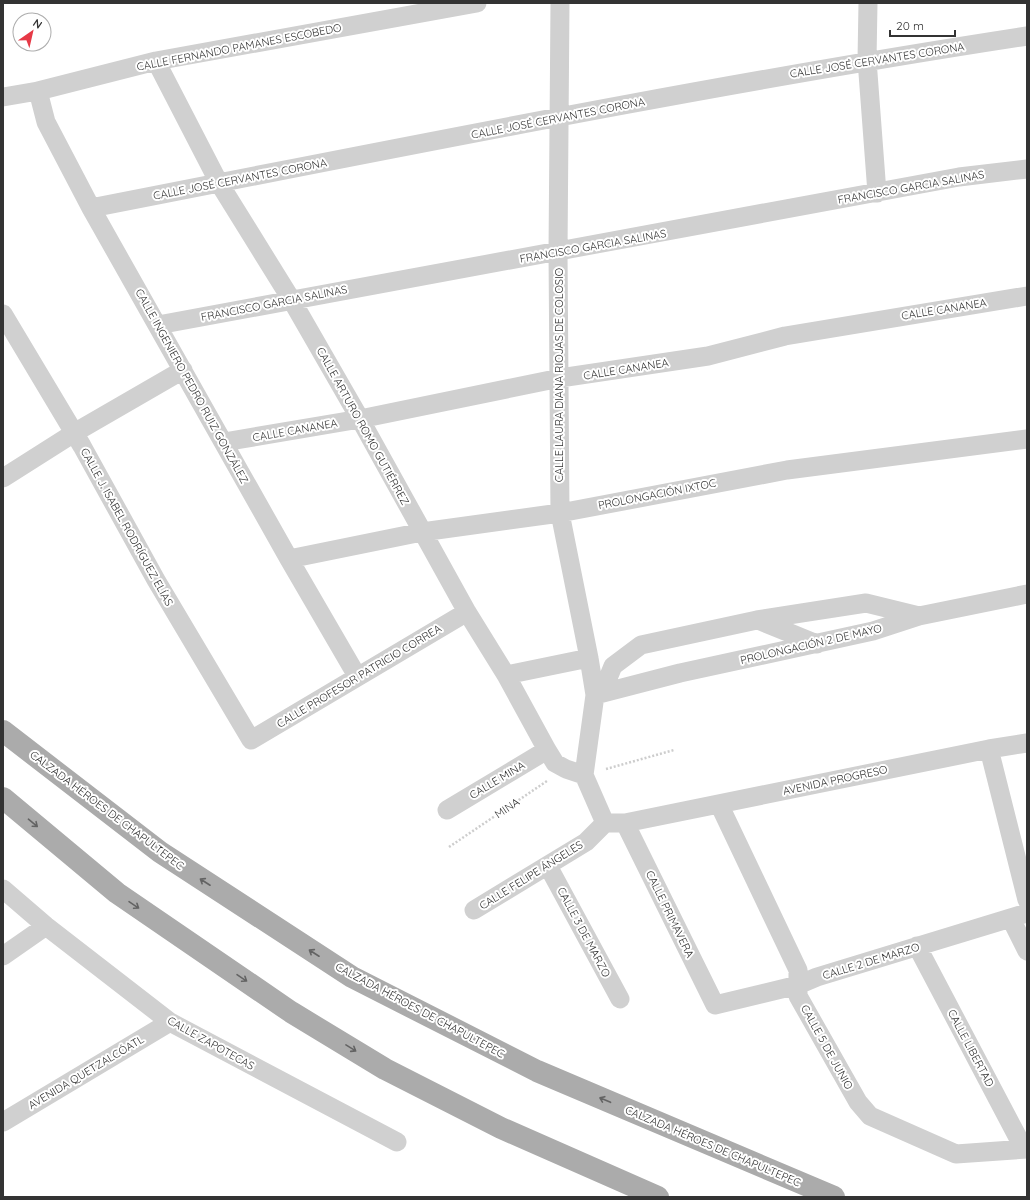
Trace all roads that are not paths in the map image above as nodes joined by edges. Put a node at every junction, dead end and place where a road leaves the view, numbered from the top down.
1 (477, 3) edge
2 (560, 3) edge
3 (868, 3) edge
4 (1027, 36) edge
5 (867, 60) junction
6 (156, 61) junction
7 (38, 91) junction
8 (3, 97) edge
9 (558, 117) junction
10 (1027, 169) edge
11 (219, 183) junction
12 (877, 193) junction
13 (91, 208) junction
14 (558, 252) junction
15 (1027, 296) edge
16 (291, 299) junction
17 (3, 314) edge
18 (158, 325) junction
19 (183, 370) junction
20 (560, 378) junction
21 (360, 419) junction
22 (74, 433) junction
23 (1027, 439) edge
24 (224, 442) junction
25 (3, 478) edge
26 (560, 513) junction
27 (422, 532) junction
28 (289, 559) junction
29 (1027, 594) edge
30 (467, 612) junction
31 (919, 616) junction
32 (757, 620) junction
33 (817, 644) junction
34 (589, 658) junction
35 (506, 675) junction
36 (357, 676) junction
37 (598, 694) junction
38 (3, 731) edge
39 (251, 740) joint
40 (1027, 743) edge
41 (989, 749) junction
42 (547, 750) junction
43 (584, 775) junction
44 (3, 798) edge
45 (719, 804) junction
46 (447, 810) dead end
47 (634, 821) junction
48 (605, 823) junction
49 (548, 866) junction
50 (3, 889) edge
51 (1027, 900) edge
52 (474, 910) dead end
53 (1019, 916) edge
54 (46, 926) junction
55 (917, 946) junction
56 (1027, 951) edge
57 (3, 956) edge
58 (798, 985) junction
59 (620, 999) dead end
60 (715, 1005) joint
61 (170, 1022) junction
62 (3, 1122) edge
63 (396, 1142) dead end
64 (1026, 1149) edge
65 (658, 1197) edge
66 (834, 1197) edge

1 - 6 street, CALLE FERNANDO PAMANES ESCOBEDO
2 - 9 street, CALLE LAURA DIANA RIOJAS DE COLOSIO
3 - 5 street
4 - 5 street, CALLE JOSÉ CERVANTES CORONA
5 - 9 street, CALLE JOSÉ CERVANTES CORONA
5 - 12 street
6 - 7 street, CALLE FERNANDO PAMANES ESCOBEDO
6 - 11 street, CALLE ARTURO ROMO GUTIÉRREZ
7 - 8 street, CALLE FERNANDO PAMANES ESCOBEDO
7 - 13 street, CALLE INGENIERO PEDRO RUIZ GONZÁLEZ
9 - 11 street, CALLE JOSÉ CERVANTES CORONA
9 - 14 street, CALLE LAURA DIANA RIOJAS DE COLOSIO
10 - 12 street, FRANCISCO GARCIA SALINAS
11 - 13 street, CALLE JOSÉ CERVANTES CORONA
11 - 16 street, CALLE ARTURO ROMO GUTIÉRREZ
12 - 14 street, FRANCISCO GARCIA SALINAS
13 - 18 street, CALLE INGENIERO PEDRO RUIZ GONZÁLEZ
14 - 16 street, FRANCISCO GARCIA SALINAS
14 - 20 street, CALLE LAURA DIANA RIOJAS DE COLOSIO
15 - 20 street, CALLE CANANEA
16 - 18 street, FRANCISCO GARCIA SALINAS
16 - 21 street, CALLE ARTURO ROMO GUTIÉRREZ
17 - 22 street, CALLE J. ISABEL RODRÍGUEZ ELÍAS
18 - 19 street, CALLE INGENIERO PEDRO RUIZ GONZÁLEZ
19 - 22 street
19 - 24 street, CALLE INGENIERO PEDRO RUIZ GONZÁLEZ
20 - 21 street, CALLE CANANEA
20 - 26 street, CALLE LAURA DIANA RIOJAS DE COLOSIO
21 - 24 street, CALLE CANANEA
21 - 27 street, CALLE ARTURO ROMO GUTIÉRREZ
22 - 25 street
22 - 39 street, CALLE J. ISABEL RODRÍGUEZ ELÍAS
23 - 26 street, PROLONGACIÓN IXTOC
24 - 28 street, CALLE INGENIERO PEDRO RUIZ GONZÁLEZ
26 - 27 street, PROLONGACIÓN IXTOC
26 - 34 street, CALLE LAURA DIANA RIOJAS DE COLOSIO
27 - 28 street, PROLONGACIÓN IXTOC
27 - 30 street, CALLE ARTURO ROMO GUTIÉRREZ
28 - 36 street, CALLE INGENIERO PEDRO RUIZ GONZÁLEZ
29 - 31 street, PROLONGACIÓN 2 DE MAYO
30 - 35 street, CALLE ARTURO ROMO GUTIÉRREZ
30 - 36 street, CALLE PROFESOR PATRICIO CORREA
31 - 32 street
31 - 33 street, PROLONGACIÓN 2 DE MAYO
32 - 33 street
32 - 37 street
33 - 37 street, PROLONGACIÓN 2 DE MAYO
34 - 35 street
34 - 37 street, CALLE LAURA DIANA RIOJAS DE COLOSIO
35 - 42 street, CALLE ARTURO ROMO GUTIÉRREZ
36 - 39 street, CALLE PROFESOR PATRICIO CORREA
37 - 43 street
66 -> 38 main road, CALZADA HÉROES DE CHAPULTEPEC
40 - 41 street, AVENIDA PROGRESO
41 - 45 street, AVENIDA PROGRESO
41 - 51 street
42 - 43 street, CALLE ARTURO ROMO GUTIÉRREZ
42 - 46 street, CALLE MINA
43 - 48 street
44 -> 65 main road
45 - 47 street, AVENIDA PROGRESO
45 - 58 street, CALLE 5 DE JUNIO
47 - 48 street, AVENIDA PROGRESO
47 - 60 street, CALLE PRIMAVERA
48 - 49 street, CALLE FELIPE ÁNGELES
49 - 52 street, CALLE FELIPE ÁNGELES
49 - 59 street, CALLE 3 DE MARZO
50 - 54 street, CALLE ZAPOTECAS
53 - 55 street, CALLE 2 DE MARZO
53 - 56 street
54 - 57 street
54 - 61 street, CALLE ZAPOTECAS
55 - 58 street, CALLE 2 DE MARZO
55 - 64 street, CALLE LIBERTAD
58 - 60 street, CALLE 2 DE MARZO
58 - 64 street, CALLE 5 DE JUNIO
61 - 62 street, AVENIDA QUETZALCÓATL
61 - 63 street, CALLE ZAPOTECAS

